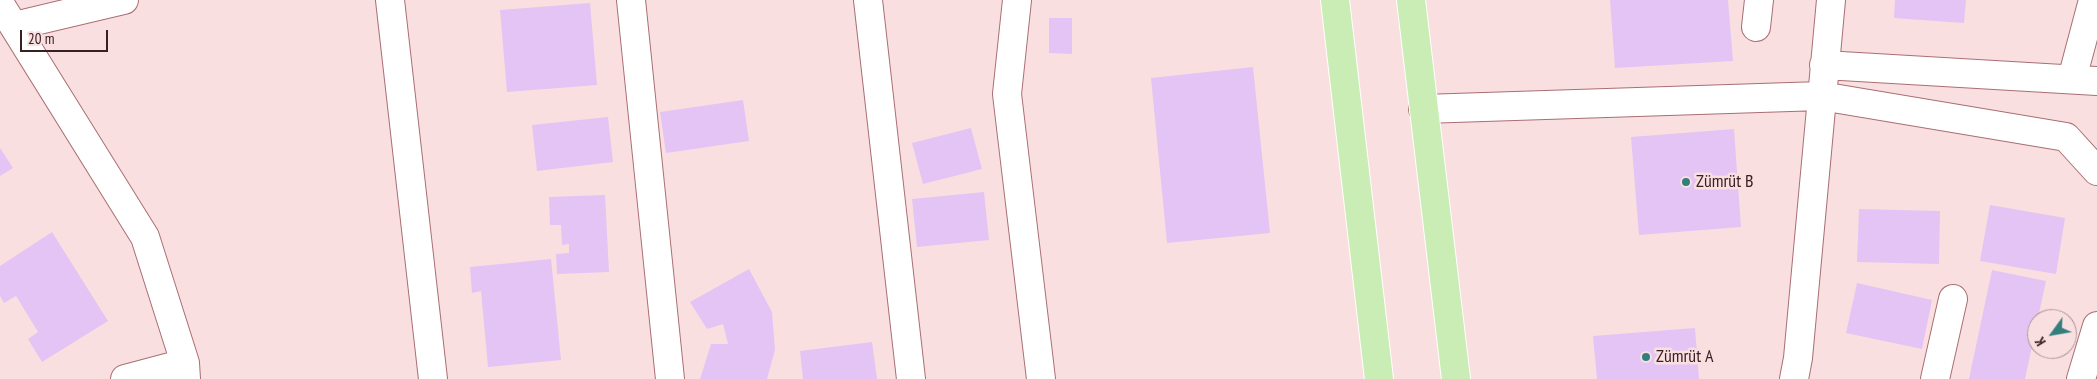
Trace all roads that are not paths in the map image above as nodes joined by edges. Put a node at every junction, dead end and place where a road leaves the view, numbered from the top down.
1 (124, 0) edge
2 (390, 0) edge
3 (631, 0) edge
4 (868, 0) edge
5 (1017, 0) edge
6 (1335, 0) edge
7 (1411, 0) edge
8 (1830, 0) edge
9 (2093, 0) edge
10 (7, 15) edge
11 (1824, 65) junction
12 (2085, 80) edge
13 (1821, 96) junction
14 (1423, 109) junction
15 (2097, 171) edge
16 (1953, 299) dead end
17 (2097, 326) edge
18 (186, 371) edge
19 (125, 379) edge
20 (433, 379) edge
21 (670, 379) edge
22 (911, 379) edge
23 (1041, 379) edge
24 (1379, 379) edge
25 (1456, 379) edge
26 (1794, 379) edge
27 (1935, 379) edge
28 (2081, 379) edge

1 - 10 street
2 - 20 street
3 - 21 street
4 - 22 street
5 - 23 street
6 - 24 main road
7 - 14 main road
8 - 11 street
9 - 12 street
10 - 18 street
11 - 12 street
11 - 13 street
13 - 14 street
13 - 15 street
13 - 26 street
14 - 25 main road
16 - 27 street
17 - 28 street
18 - 19 street

